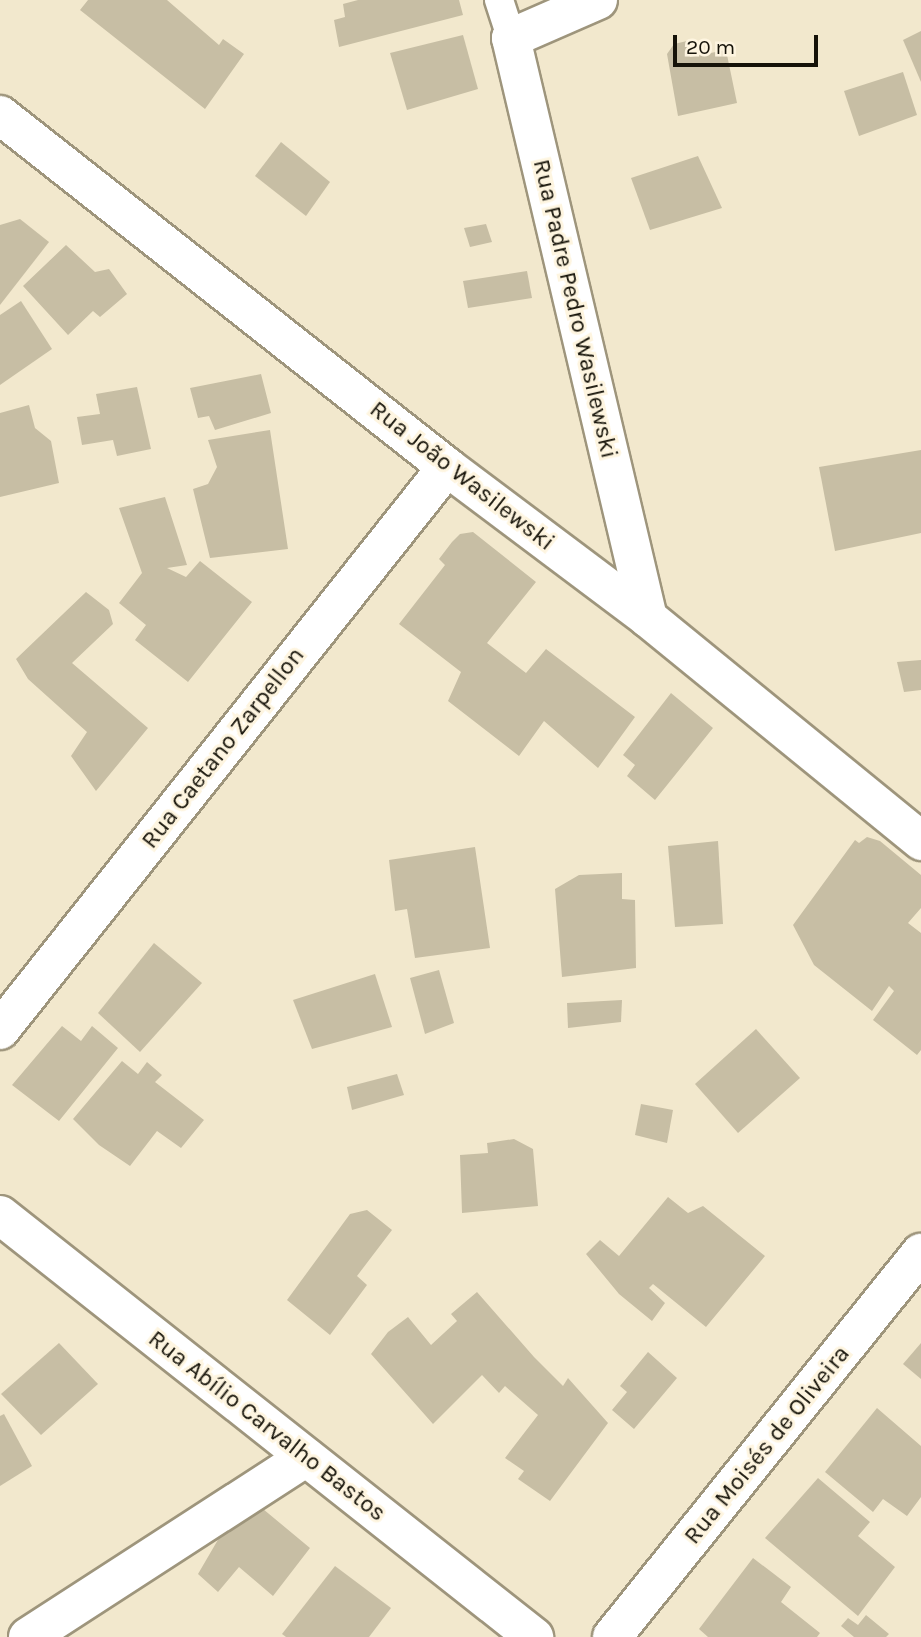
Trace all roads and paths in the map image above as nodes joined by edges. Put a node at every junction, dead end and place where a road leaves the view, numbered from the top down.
1 (499, 0) edge
2 (598, 0) edge
3 (511, 38) junction
4 (0, 115) edge
5 (447, 467) junction
6 (648, 618) junction
7 (921, 841) edge
8 (0, 1030) edge
9 (0, 1215) edge
10 (921, 1253) edge
11 (306, 1457) junction
12 (28, 1637) edge
13 (534, 1637) edge
14 (612, 1637) edge

1 - 3 lane, Rua Padre Pedro Wasilewski
2 - 3 street
3 - 6 street, Rua Padre Pedro Wasilewski
4 - 5 street, Rua João Wasilewski
5 - 6 street, Rua João Wasilewski
5 - 8 street, Rua Caetano Zarpellon
6 - 7 street, Rua João Wasilewski
9 - 11 street, Rua Abílio Carvalho Bastos
10 - 14 street, Rua Moisés de Oliveira
11 - 12 street
11 - 13 street, Rua Abílio Carvalho Bastos

